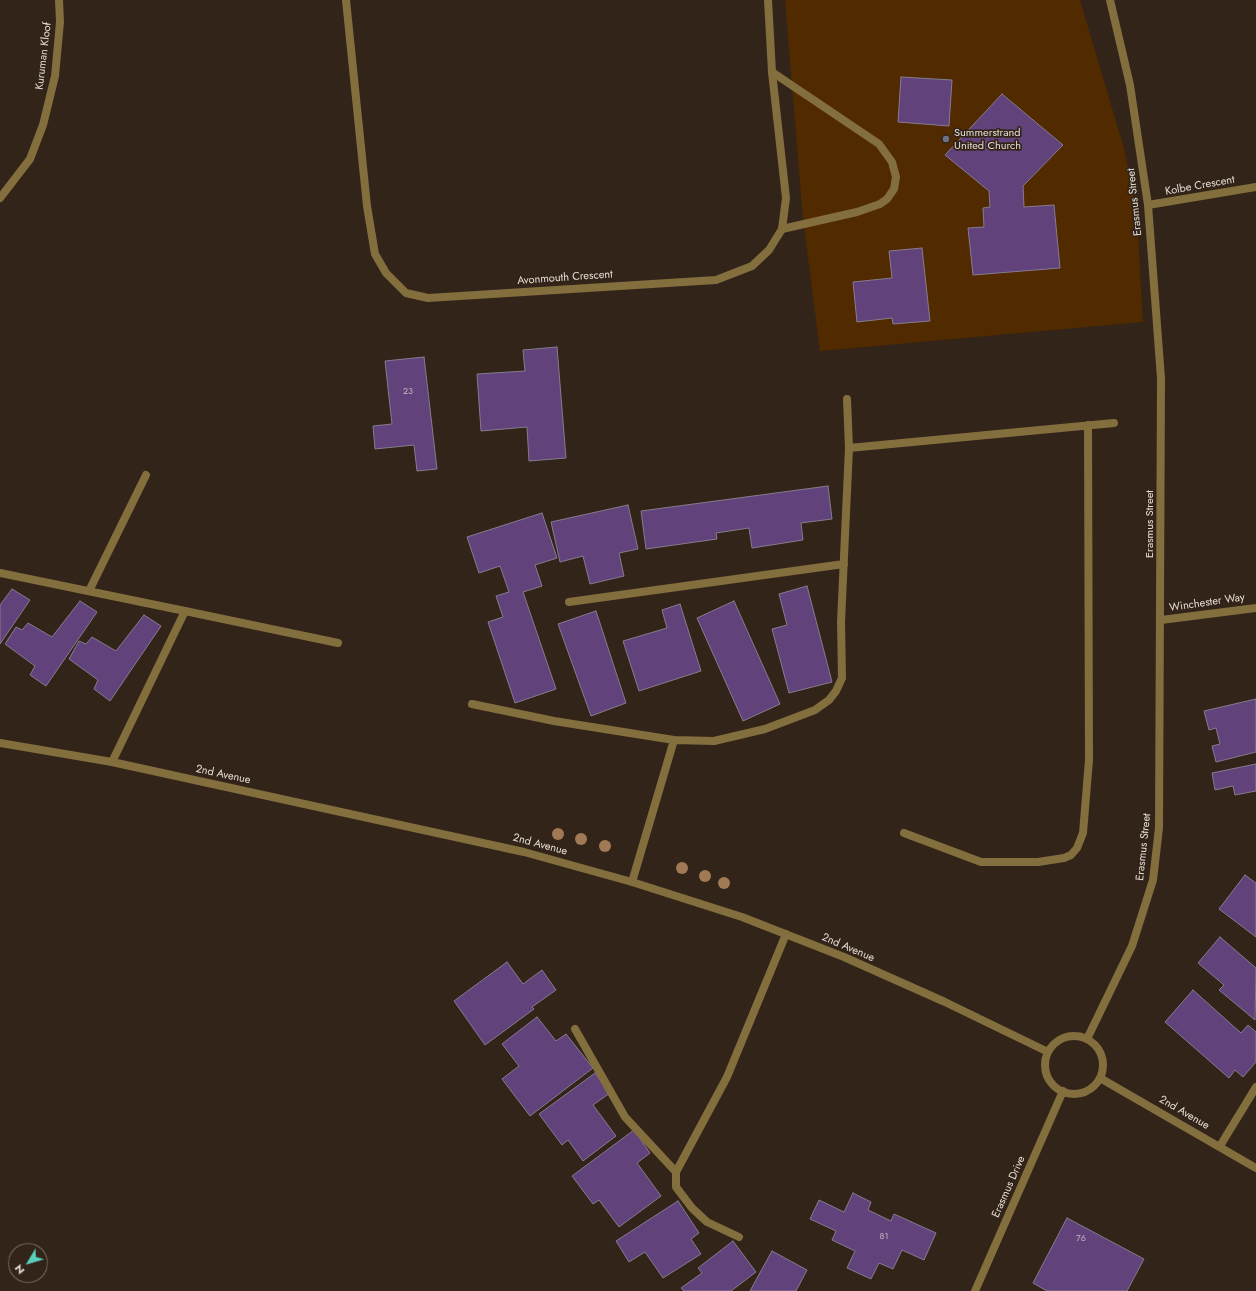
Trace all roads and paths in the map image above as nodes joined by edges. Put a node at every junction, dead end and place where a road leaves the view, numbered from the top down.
1 (59, 0) edge
2 (346, 0) edge
3 (768, 0) edge
4 (1110, 0) edge
5 (772, 72) junction
6 (1256, 187) edge
7 (0, 198) edge
8 (1148, 206) junction
9 (782, 229) junction
10 (847, 399) dead end
11 (1114, 423) dead end
12 (1088, 425) junction
13 (849, 448) junction
14 (146, 475) dead end
15 (844, 564) junction
16 (0, 573) edge
17 (89, 591) junction
18 (569, 602) dead end
19 (1256, 608) edge
20 (185, 611) junction
21 (1161, 620) junction
22 (338, 643) dead end
23 (472, 704) dead end
24 (674, 740) junction
25 (0, 743) edge
26 (112, 762) junction
27 (904, 833) dead end
28 (632, 882) junction
29 (786, 934) junction
30 (575, 1029) dead end
31 (1087, 1039) junction
32 (1048, 1052) junction
33 (1100, 1078) junction
34 (1256, 1087) edge
35 (1063, 1092) junction
36 (1220, 1146) junction
37 (1256, 1168) edge
38 (676, 1172) junction
39 (740, 1237) dead end
40 (975, 1291) edge

1 - 7 street, Kuruman Kloof
2 - 9 street, Avonmouth Crescent
3 - 5 street, Avonmouth Crescent
4 - 8 street, Erasmus Street
5 - 9 street, Avonmouth Crescent
5 - 9 street
6 - 8 street, Kolbe Crescent
8 - 21 street, Erasmus Street
10 - 13 street
11 - 12 street
12 - 13 street
12 - 27 street
13 - 15 street
14 - 17 street
15 - 18 street
15 - 24 street
16 - 17 street
17 - 20 street
19 - 21 street, Winchester Way
20 - 22 street
20 - 26 street
21 - 31 street, Erasmus Street
23 - 24 street
24 - 28 street
25 - 26 street, 2nd Avenue
26 - 28 street, 2nd Avenue
28 - 29 street, 2nd Avenue
29 - 32 street, 2nd Avenue
29 - 38 street
30 - 38 street
31 - 32 street
31 - 33 street
32 - 35 street
33 - 35 street
33 - 36 street, 2nd Avenue
34 - 36 street
35 - 40 street, Erasmus Drive
36 - 37 street, 2nd Avenue
38 - 39 street

